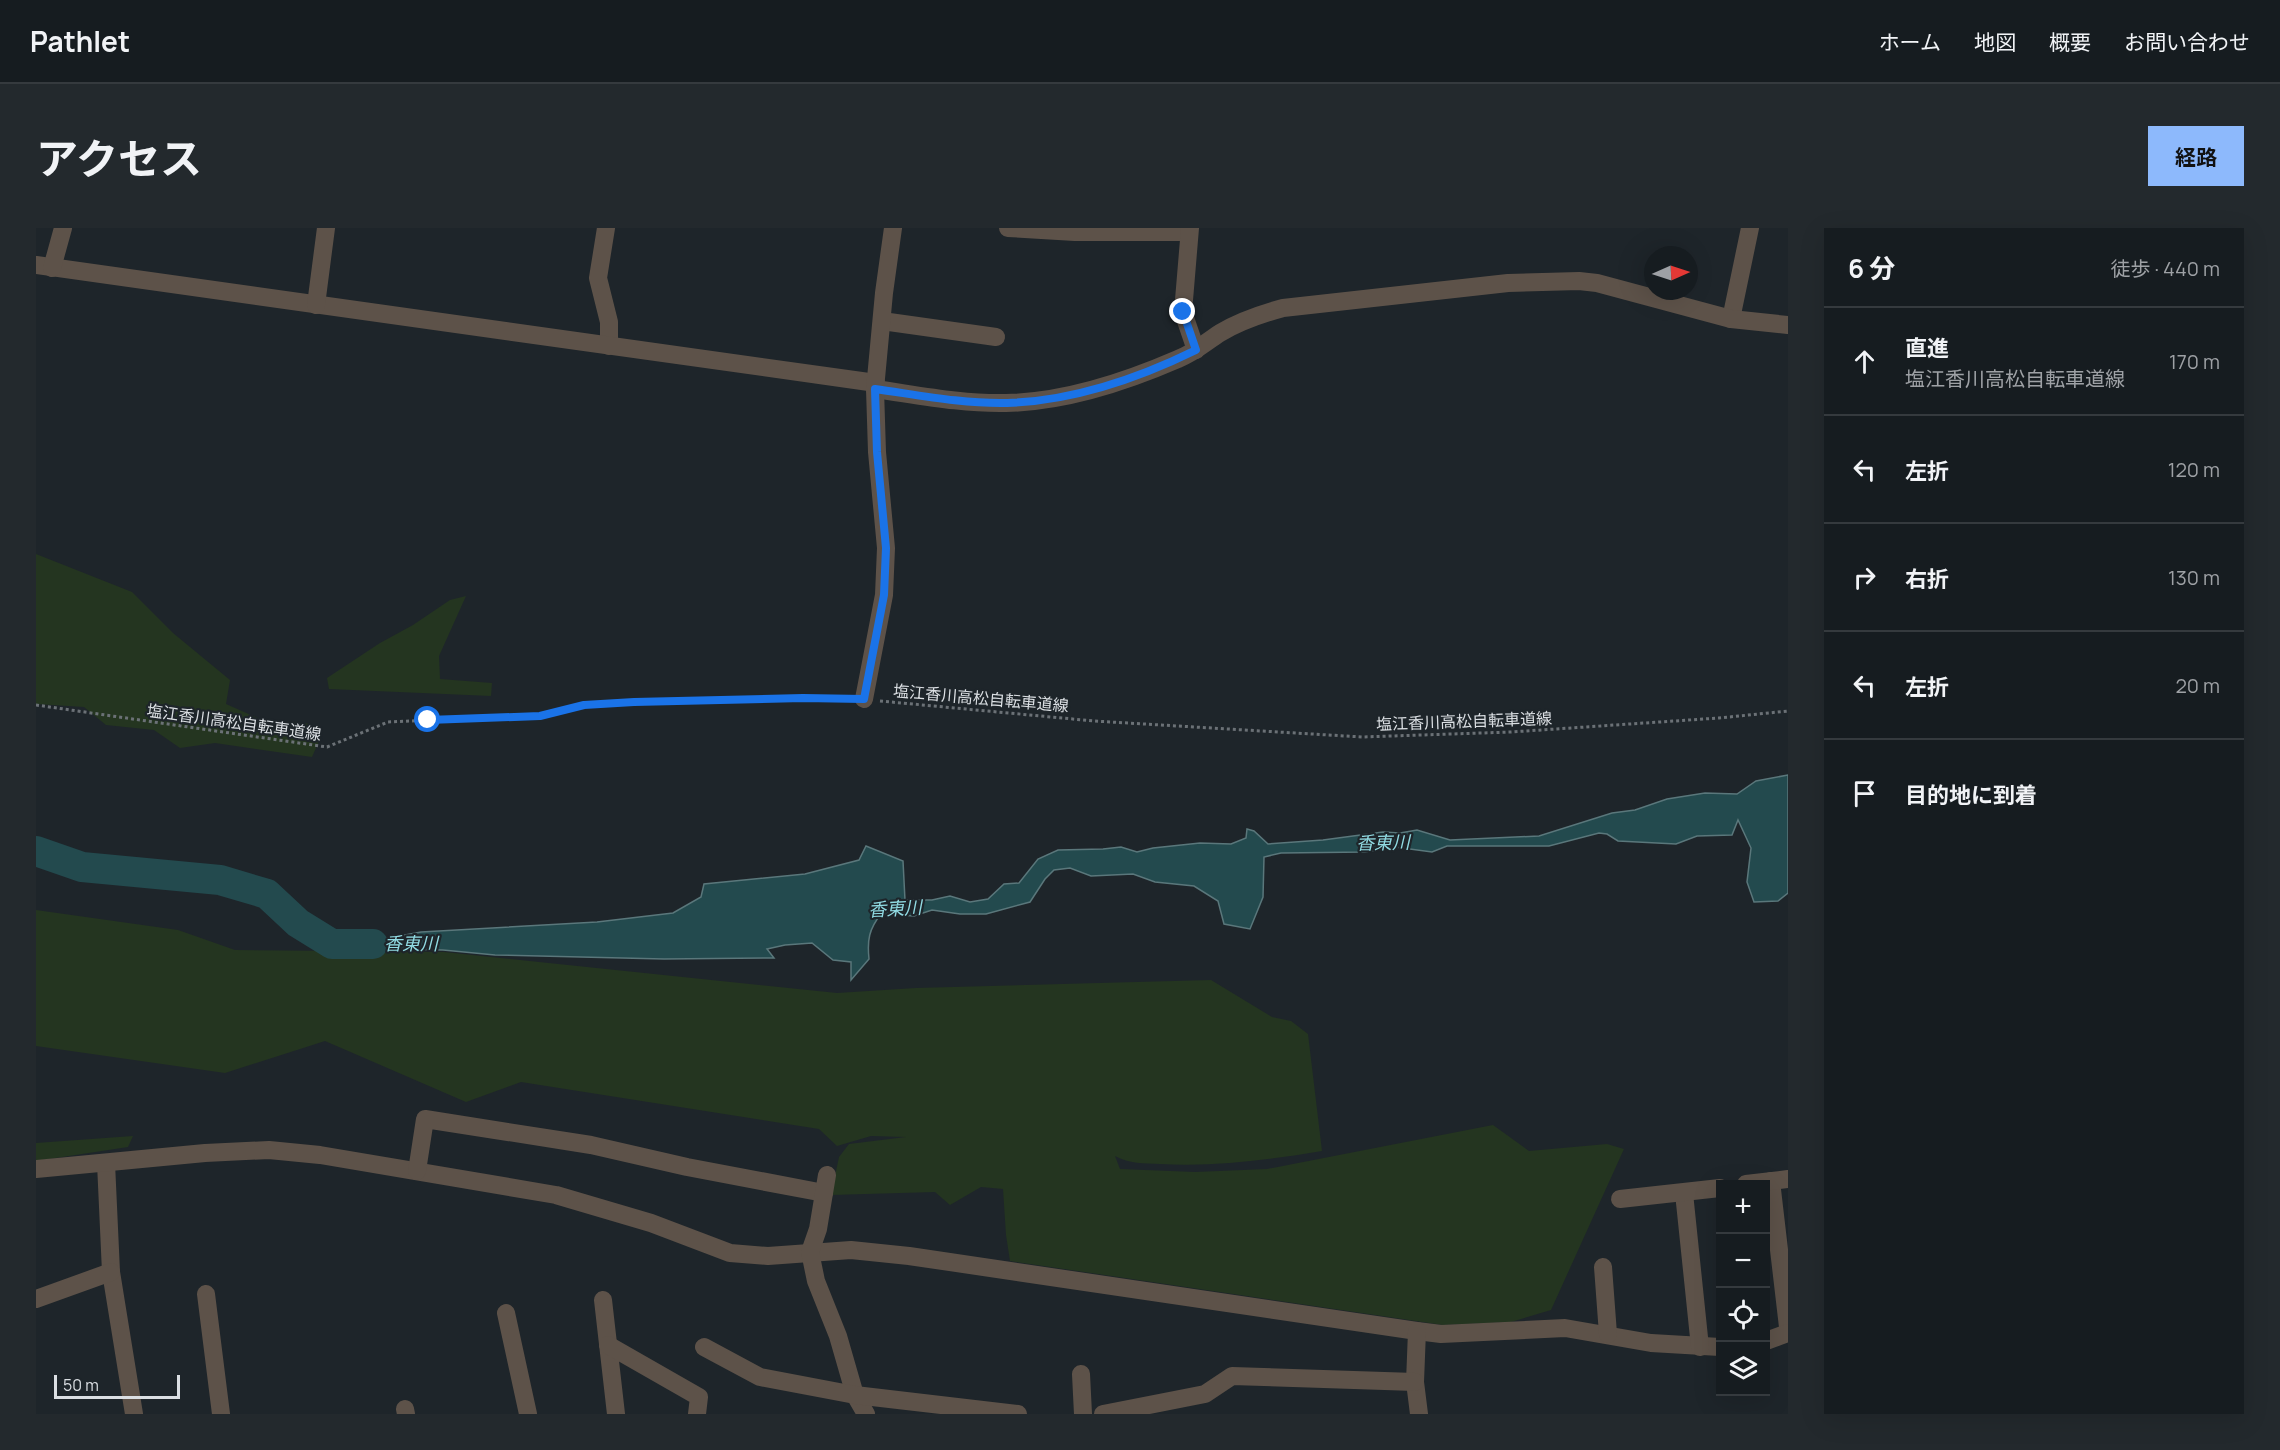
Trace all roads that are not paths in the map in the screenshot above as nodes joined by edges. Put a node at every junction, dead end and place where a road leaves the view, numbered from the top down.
1 (63, 228) edge
2 (326, 228) edge
3 (606, 228) edge
4 (893, 228) edge
5 (1008, 228) edge
6 (1750, 228) edge
7 (1189, 230) edge
8 (44, 267) edge
9 (316, 305) junction
10 (1731, 319) junction
11 (882, 321) junction
12 (1788, 325) edge
13 (996, 337) dead end
14 (609, 346) junction
15 (1196, 350) junction
16 (875, 386) junction
17 (864, 699) road end
18 (106, 1163) junction
19 (36, 1169) edge
20 (417, 1171) junction
21 (1780, 1180) edge
22 (1716, 1189) edge
23 (1684, 1193) junction
24 (1620, 1199) dead end
25 (810, 1252) junction
26 (1603, 1267) dead end
27 (111, 1272) junction
28 (206, 1294) dead end
29 (36, 1299) edge
30 (603, 1300) dead end
31 (506, 1313) dead end
32 (1788, 1327) edge
33 (1417, 1331) junction
34 (1788, 1333) edge
35 (1608, 1334) junction
36 (1770, 1340) edge
37 (608, 1345) junction
38 (704, 1347) dead end
39 (1700, 1347) junction
40 (1716, 1347) edge
41 (1081, 1374) dead end
42 (1415, 1382) junction
43 (855, 1395) junction
44 (134, 1414) edge
45 (221, 1414) edge
46 (528, 1414) edge
47 (616, 1414) edge
48 (698, 1414) edge
49 (866, 1414) edge
50 (1018, 1414) edge
51 (1083, 1414) edge
52 (1103, 1414) edge
53 (1419, 1414) edge

1 - 8 street
2 - 9 street
3 - 14 street
4 - 11 street
5 - 7 street
6 - 10 street
7 - 15 street
8 - 9 street
9 - 14 street
10 - 12 street
10 - 15 street
11 - 13 street
11 - 16 street
14 - 16 street
15 - 16 street
16 - 17 street
18 - 19 street
18 - 20 street
18 - 27 street
20 - 25 street
20 - 25 street
21 - 32 street
22 - 23 street
23 - 24 street
23 - 39 street
25 - 33 street
25 - 43 street
26 - 35 street
27 - 29 street
27 - 44 street
28 - 45 street
30 - 37 street
31 - 46 street
33 - 35 street
33 - 42 street
34 - 36 street
35 - 39 street
37 - 47 street
37 - 48 street
38 - 43 street
39 - 40 street
41 - 51 street
42 - 52 street
42 - 53 street
43 - 49 street
43 - 50 street

